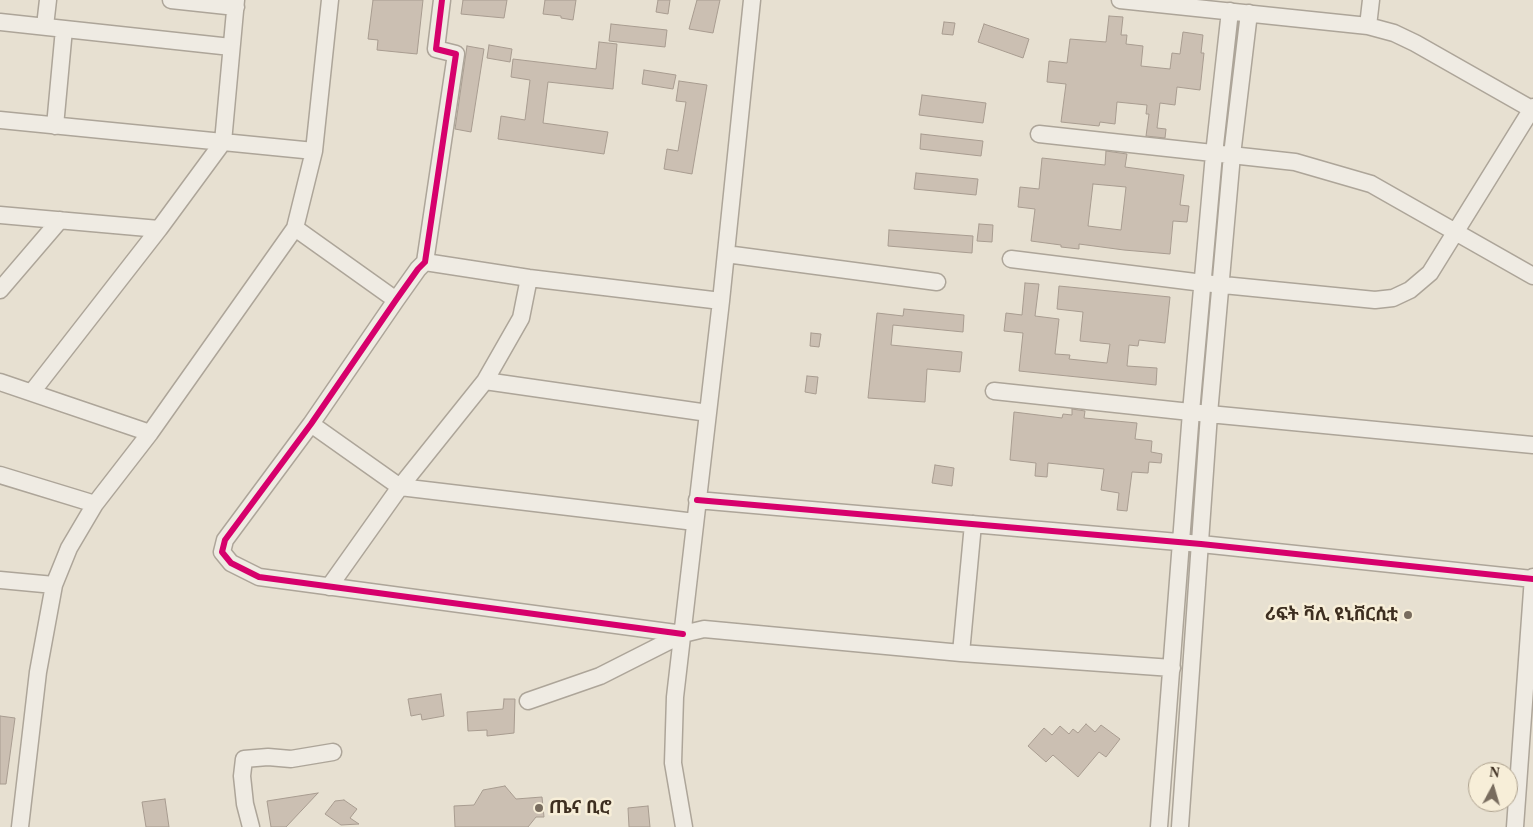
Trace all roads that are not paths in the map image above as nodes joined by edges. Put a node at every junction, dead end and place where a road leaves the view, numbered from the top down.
1 (48, 0) edge
2 (171, 0) edge
3 (330, 0) edge
4 (442, 0) edge
5 (752, 0) edge
6 (1120, 0) edge
7 (1126, 0) edge
8 (1371, 0) edge
9 (236, 3) edge
10 (1240, 9) edge
11 (0, 22) edge
12 (45, 26) junction
13 (1368, 26) junction
14 (64, 29) junction
15 (231, 47) junction
16 (1533, 109) edge
17 (0, 120) edge
18 (55, 126) junction
19 (1039, 134) dead end
20 (223, 142) junction
21 (314, 151) junction
22 (1214, 154) junction
23 (1232, 155) junction
24 (0, 215) edge
25 (60, 220) junction
26 (295, 228) junction
27 (158, 229) junction
28 (1456, 233) junction
29 (726, 254) junction
30 (1011, 259) dead end
31 (425, 262) junction
32 (1533, 276) edge
33 (529, 278) junction
34 (938, 282) dead end
35 (1203, 283) junction
36 (1220, 284) junction
37 (0, 290) edge
38 (396, 300) junction
39 (721, 302) junction
40 (485, 381) junction
41 (0, 382) edge
42 (994, 391) dead end
43 (32, 392) junction
44 (1191, 412) junction
45 (708, 413) junction
46 (1210, 414) junction
47 (311, 424) junction
48 (150, 433) junction
49 (1533, 445) edge
50 (0, 476) edge
51 (400, 487) junction
52 (697, 500) junction
53 (95, 504) junction
54 (695, 522) junction
55 (973, 524) junction
56 (1181, 543) junction
57 (1201, 544) junction
58 (1533, 578) edge
59 (0, 580) edge
60 (54, 585) junction
61 (329, 587) junction
62 (683, 634) junction
63 (961, 652) junction
64 (1172, 668) junction
65 (528, 702) dead end
66 (332, 752) dead end
67 (20, 827) edge
68 (250, 827) edge
69 (684, 827) edge
70 (1159, 827) edge
71 (1180, 827) edge
72 (1515, 827) edge

1 - 12 street
2 - 9 street
3 - 21 street
4 - 31 street
5 - 29 street
6 - 7 street
7 - 10 street
8 - 13 street
9 - 15 street
10 - 13 street
10 - 22 street
10 - 23 street
11 - 12 street
12 - 14 street
13 - 16 street
14 - 15 street
14 - 18 street
15 - 20 street
16 - 28 street
17 - 18 street
18 - 20 street
19 - 22 street
20 - 21 street
20 - 27 street
21 - 26 street
22 - 23 street
22 - 35 street
23 - 28 street
23 - 36 street
24 - 25 street
25 - 27 street
25 - 37 street
26 - 38 street
26 - 48 street
27 - 43 street
28 - 32 street
28 - 36 street
29 - 34 street
29 - 39 street
30 - 35 street
31 - 33 street
31 - 38 street
33 - 39 street
33 - 40 street
35 - 36 street
35 - 44 street
36 - 46 street
38 - 47 street
39 - 45 street
40 - 45 street
40 - 51 street
41 - 43 street
42 - 44 street
43 - 48 street
44 - 46 street
44 - 56 street
45 - 52 street
46 - 49 street
46 - 57 street
47 - 51 street
47 - 61 street
48 - 53 street
50 - 53 street
51 - 54 street
51 - 61 street
52 - 54 street
52 - 55 street
53 - 60 street
54 - 62 street
55 - 56 street
55 - 63 street
56 - 57 street
56 - 64 street
57 - 58 street
57 - 71 street
58 - 72 street
59 - 60 street
60 - 67 street
61 - 62 street
62 - 63 street
62 - 65 street
62 - 69 street
63 - 64 street
64 - 70 street
66 - 68 street

